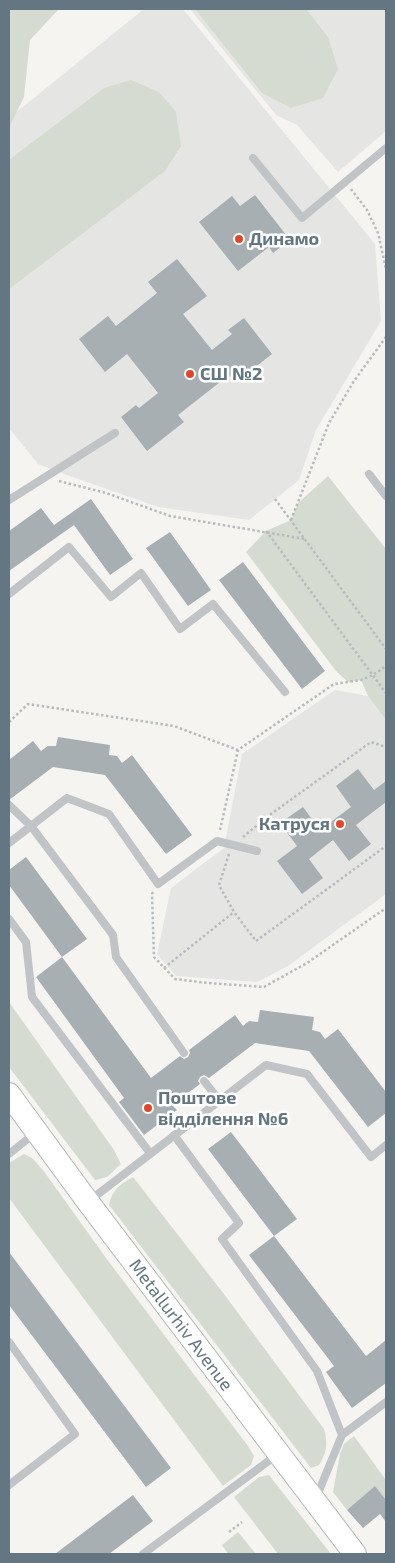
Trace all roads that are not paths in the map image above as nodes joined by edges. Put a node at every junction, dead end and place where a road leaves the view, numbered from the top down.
1 (386, 148) edge
2 (253, 158) dead end
3 (115, 433) dead end
4 (369, 474) dead end
5 (386, 496) edge
6 (9, 500) edge
7 (9, 594) edge
8 (285, 692) dead end
9 (9, 805) edge
10 (31, 826) junction
11 (9, 843) edge
12 (257, 851) dead end
13 (9, 919) edge
14 (184, 1053) dead end
15 (204, 1081) dead end
16 (9, 1094) edge
17 (220, 1100) junction
18 (36, 1131) junction
19 (174, 1135) junction
20 (386, 1146) edge
21 (150, 1153) junction
22 (9, 1154) edge
23 (88, 1202) junction
24 (9, 1342) edge
25 (386, 1402) edge
26 (342, 1435) junction
27 (278, 1454) junction
28 (9, 1485) edge
29 (315, 1500) junction
30 (143, 1554) edge
31 (355, 1554) edge

1 - 2 lane
3 - 6 lane
4 - 5 lane
7 - 8 lane
9 - 10 lane
10 - 11 lane
10 - 12 lane
10 - 14 lane
13 - 21 lane
15 - 17 lane
16 - 18 street, Metallurhiv Avenue
17 - 19 lane
17 - 20 lane
18 - 22 lane
18 - 23 street, Metallurhiv Avenue
19 - 21 lane
19 - 26 lane
21 - 23 lane
23 - 27 street, Metallurhiv Avenue
24 - 28 lane
25 - 26 lane
26 - 29 lane
27 - 29 street, Metallurhiv Avenue
27 - 30 lane
29 - 31 street, Metallurhiv Avenue

